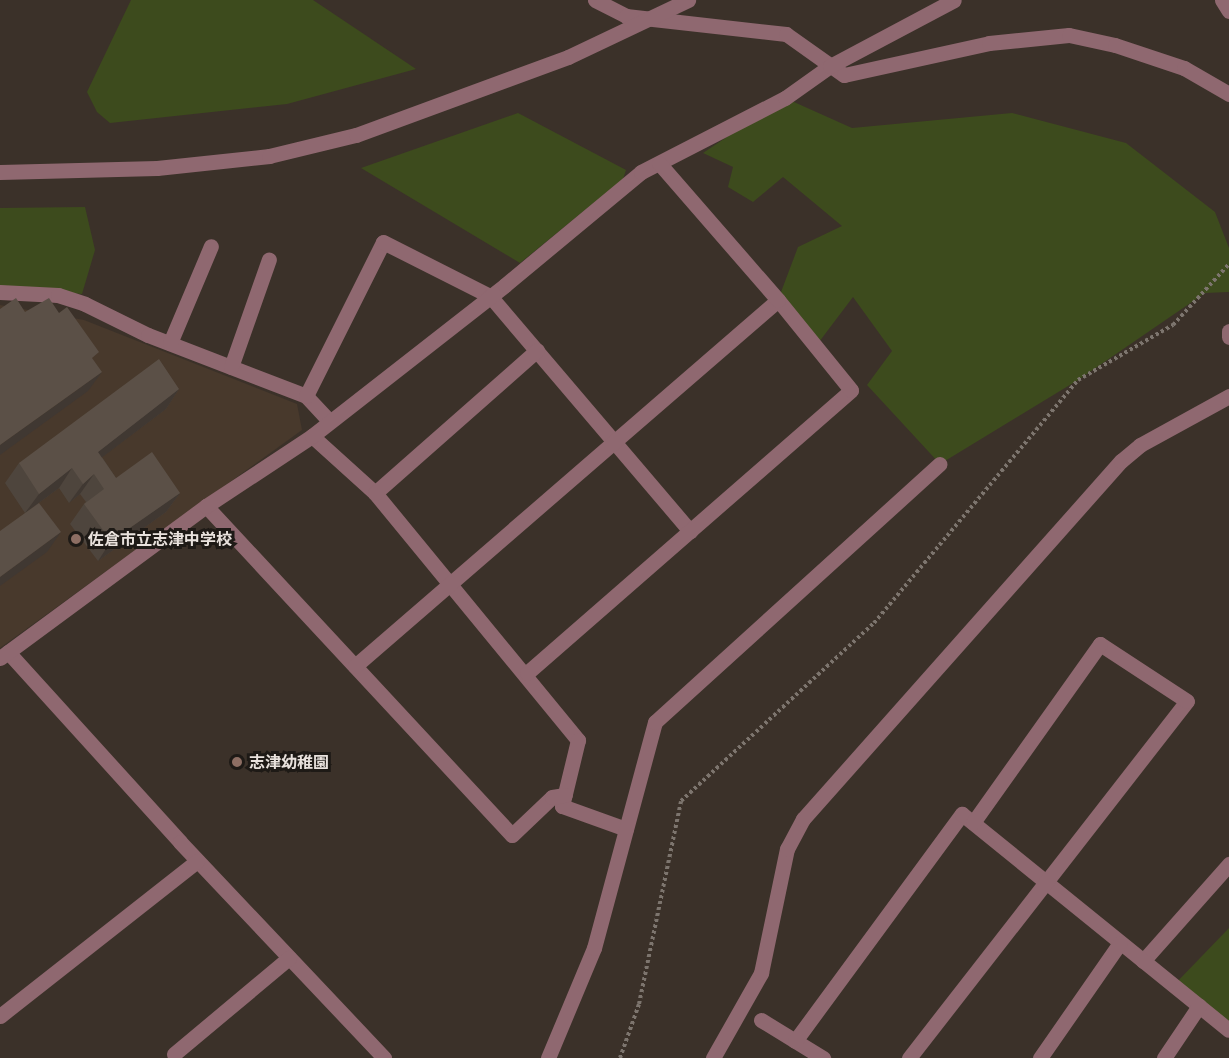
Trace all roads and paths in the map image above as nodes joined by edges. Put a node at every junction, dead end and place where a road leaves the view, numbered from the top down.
1 (595, 0) edge
2 (688, 0) edge
3 (954, 0) edge
4 (1222, 0) edge
5 (1229, 11) edge
6 (830, 66) junction
7 (1229, 94) edge
8 (659, 163) junction
9 (0, 172) edge
10 (211, 246) dead end
11 (269, 259) dead end
12 (1229, 264) edge
13 (0, 291) edge
14 (490, 296) junction
15 (778, 300) junction
16 (1229, 331) edge
17 (1229, 338) edge
18 (170, 343) junction
19 (537, 350) junction
20 (231, 367) junction
21 (306, 396) junction
22 (1229, 396) edge
23 (328, 421) junction
24 (312, 436) junction
25 (615, 440) junction
26 (940, 464) dead end
27 (375, 493) junction
28 (206, 506) junction
29 (690, 531) junction
30 (450, 582) junction
31 (4, 655) edge
32 (355, 666) junction
33 (527, 673) junction
34 (565, 795) junction
35 (973, 823) junction
36 (626, 829) junction
37 (197, 861) junction
38 (1229, 864) edge
39 (1046, 882) junction
40 (1120, 943) junction
41 (289, 958) junction
42 (1143, 962) junction
43 (1199, 1006) junction
44 (0, 1016) edge
45 (761, 1020) dead end
46 (1229, 1030) edge
47 (795, 1041) junction
48 (174, 1054) dead end
49 (384, 1058) edge
50 (548, 1058) edge
51 (620, 1058) edge
52 (713, 1058) edge
53 (823, 1058) edge
54 (909, 1058) edge
55 (1040, 1058) edge
56 (1164, 1058) edge

1 - 6 street
2 - 9 street, bridge
3 - 6 street
4 - 5 street
6 - 7 street
6 - 8 street
8 - 14 street
8 - 15 street
10 - 18 street
11 - 20 street
12 - 51 path
13 - 18 street
14 - 19 street
14 - 21 street
14 - 23 street
15 - 25 street
15 - 29 street
16 - 17 street
18 - 20 street
19 - 25 street
19 - 27 street
20 - 21 street
21 - 23 street
22 - 52 street
23 - 24 street
24 - 27 street
24 - 28 street
25 - 29 street
25 - 30 street
26 - 36 street
27 - 30 street
28 - 31 street
28 - 32 street
29 - 33 street
30 - 32 street
30 - 33 street
31 - 37 street
32 - 34 street
33 - 34 street
34 - 36 street
35 - 39 street
35 - 39 street
35 - 47 street
36 - 50 street
37 - 41 street
37 - 44 street
38 - 42 street
39 - 40 street
39 - 54 street
40 - 42 street
40 - 55 street
41 - 48 street
41 - 49 street
42 - 43 street
43 - 46 street
43 - 56 street
45 - 47 street
47 - 53 street

